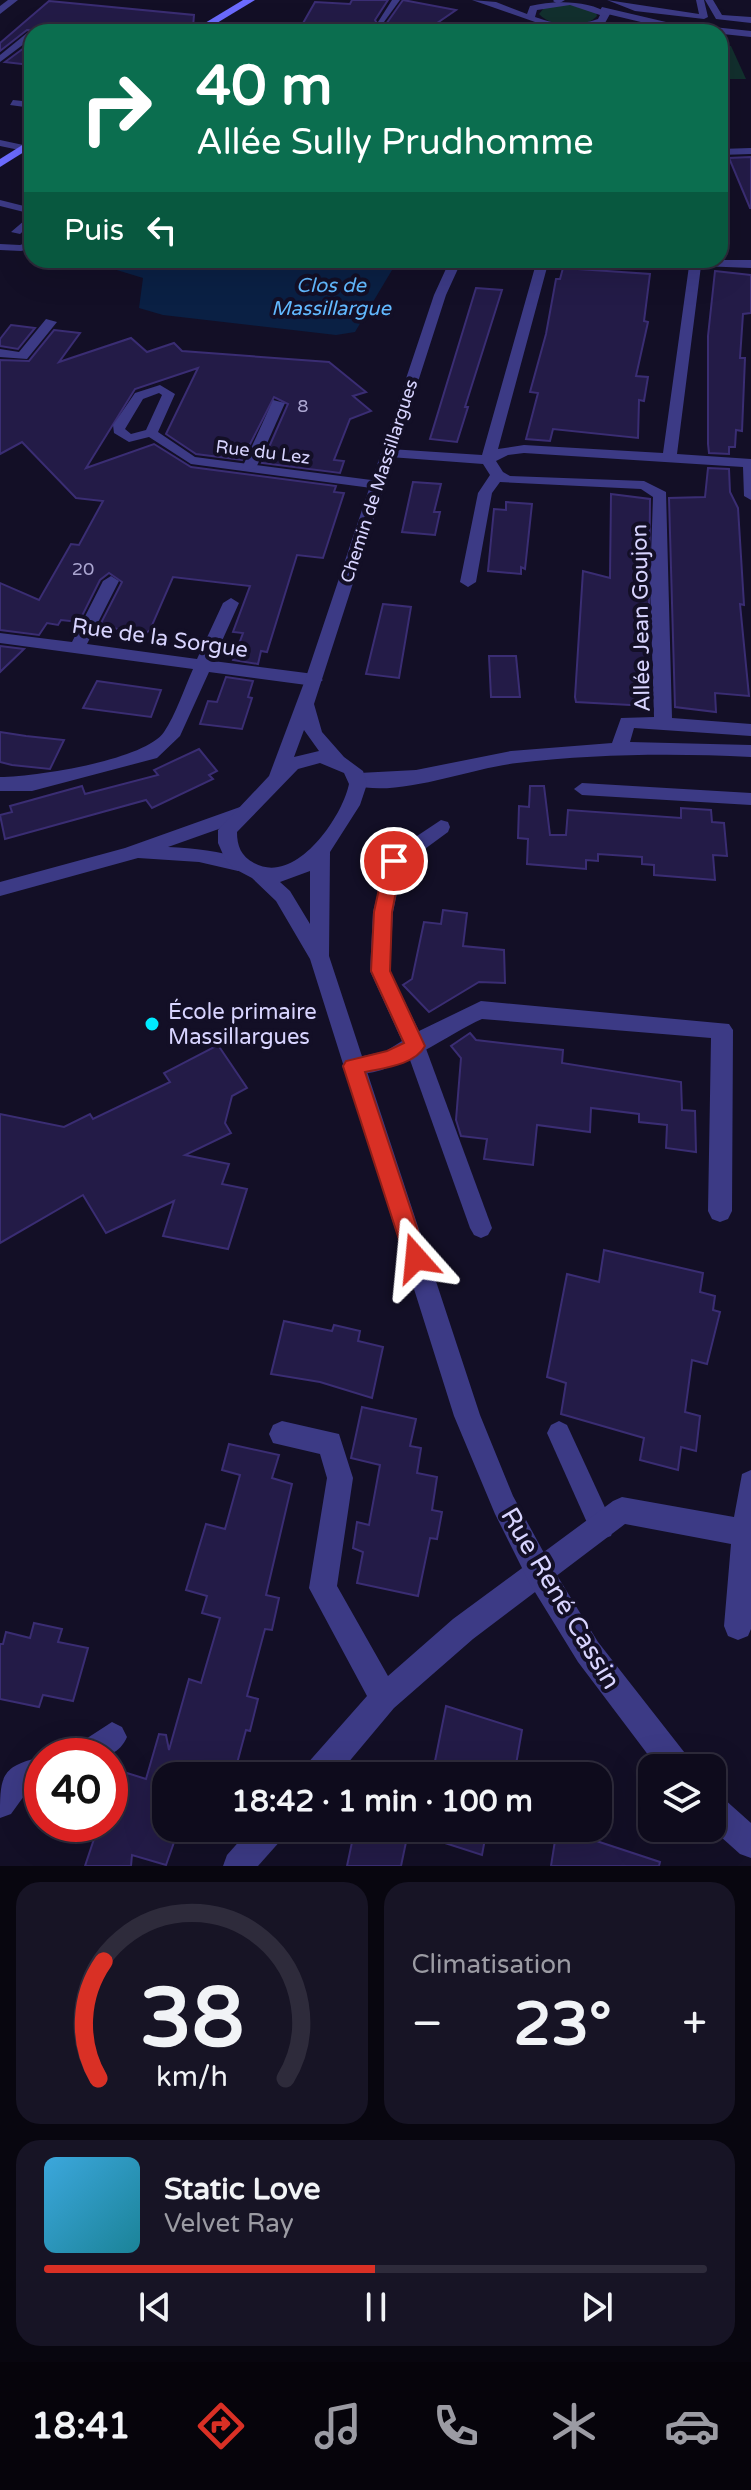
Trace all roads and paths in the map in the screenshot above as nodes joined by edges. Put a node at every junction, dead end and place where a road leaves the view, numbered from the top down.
1 (226, 0) edge
2 (250, 0) edge
3 (396, 0) edge
4 (611, 0) edge
5 (700, 0) edge
6 (709, 0) edge
7 (482, 1) edge
8 (555, 1) edge
9 (594, 5) edge
10 (531, 16) junction
11 (381, 20) dead end
12 (751, 20) edge
13 (201, 24) edge
14 (207, 24) edge
15 (548, 24) edge
16 (596, 24) edge
17 (662, 24) edge
18 (728, 33) edge
19 (751, 34) edge
20 (24, 40) edge
21 (0, 59) edge
22 (13, 103) dead end
23 (24, 104) edge
24 (0, 143) edge
25 (24, 145) edge
26 (24, 148) edge
27 (751, 151) edge
28 (728, 152) edge
29 (0, 164) edge
30 (0, 203) edge
31 (24, 209) edge
32 (24, 224) edge
33 (16, 232) dead end
34 (0, 247) edge
35 (24, 247) edge
36 (728, 263) edge
37 (751, 264) edge
38 (452, 268) edge
39 (541, 268) edge
40 (694, 268) edge
41 (51, 322) dead end
42 (0, 353) edge
43 (278, 403) dead end
44 (151, 433) dead end
45 (390, 453) junction
46 (633, 454) junction
47 (670, 456) junction
48 (488, 460) junction
49 (750, 463) edge
50 (249, 468) junction
51 (497, 475) junction
52 (629, 484) junction
53 (379, 485) junction
54 (751, 496) edge
55 (111, 581) dead end
56 (468, 582) dead end
57 (231, 603) dead end
58 (0, 638) edge
59 (77, 648) junction
60 (206, 665) junction
61 (314, 680) junction
62 (305, 704) junction
63 (663, 723) junction
64 (751, 730) edge
65 (619, 748) junction
66 (751, 751) edge
67 (337, 760) junction
68 (278, 777) junction
69 (359, 780) junction
70 (0, 784) edge
71 (582, 789) dead end
72 (751, 799) edge
73 (240, 814) junction
74 (441, 827) dead end
75 (320, 849) junction
76 (129, 854) junction
77 (238, 864) junction
78 (259, 873) junction
79 (0, 889) edge
80 (320, 958) junction
81 (415, 1046) junction
82 (353, 1066) junction
83 (720, 1211) dead end
84 (481, 1228) dead end
85 (559, 1433) dead end
86 (282, 1434) dead end
87 (751, 1483) edge
88 (602, 1527) junction
89 (746, 1533) junction
90 (540, 1574) junction
91 (738, 1626) dead end
92 (384, 1698) junction
93 (666, 1754) edge
94 (329, 1762) edge
95 (24, 1775) edge
96 (0, 1803) edge
97 (726, 1821) edge
98 (259, 1842) edge
99 (751, 1843) edge
100 (238, 1866) edge

1 - 13 main road
2 - 14 main road
3 - 11 lane
4 - 5 lane
6 - 12 lane
7 - 8 street
7 - 10 street
8 - 9 street
8 - 10 street
9 - 16 street
9 - 17 street
10 - 15 street
18 - 19 street
20 - 21 lane
22 - 23 lane
24 - 25 street
26 - 29 main road
27 - 28 street
30 - 31 lane
32 - 33 lane
34 - 35 lane
36 - 37 street
38 - 45 street, Chemin de Massillargues
39 - 48 street
40 - 47 street
41 - 42 street
43 - 50 street
44 - 50 lane, Rue du Lez
45 - 48 street
45 - 53 street, Chemin de Massillargues
46 - 47 street
46 - 48 street
46 - 52 street
47 - 49 street
48 - 51 street
49 - 54 street
50 - 53 lane, Rue du Lez
51 - 52 street
51 - 56 street
52 - 63 street, Allée Jean Goujon
53 - 61 street, Chemin de Massillargues
55 - 59 street
57 - 60 street
58 - 59 street, Rue de la Sorgue
59 - 60 street, Rue de la Sorgue
60 - 61 street, Rue de la Sorgue
60 - 70 street
61 - 62 street, Chemin de Massillargues
62 - 67 street
62 - 68 street, Chemin de Massillargues
63 - 64 street
63 - 65 street, Allée Jean Goujon
65 - 66 street
65 - 69 street
67 - 68 street
67 - 69 street
68 - 73 street
69 - 75 street
71 - 72 lane
73 - 76 street
73 - 77 street
74 - 81 street
75 - 78 street
75 - 80 street, Rue René Cassin
76 - 77 street
76 - 79 street
77 - 78 street
78 - 80 street, Rue René Cassin
80 - 82 street, Rue René Cassin
81 - 82 street
81 - 83 street
81 - 84 lane
82 - 90 street, Rue René Cassin
85 - 88 lane
86 - 92 street
87 - 89 street
88 - 89 street
88 - 90 street
89 - 91 street
90 - 92 street
90 - 93 street, Rue René Cassin
92 - 94 street
95 - 96 street
97 - 99 street
98 - 100 street

